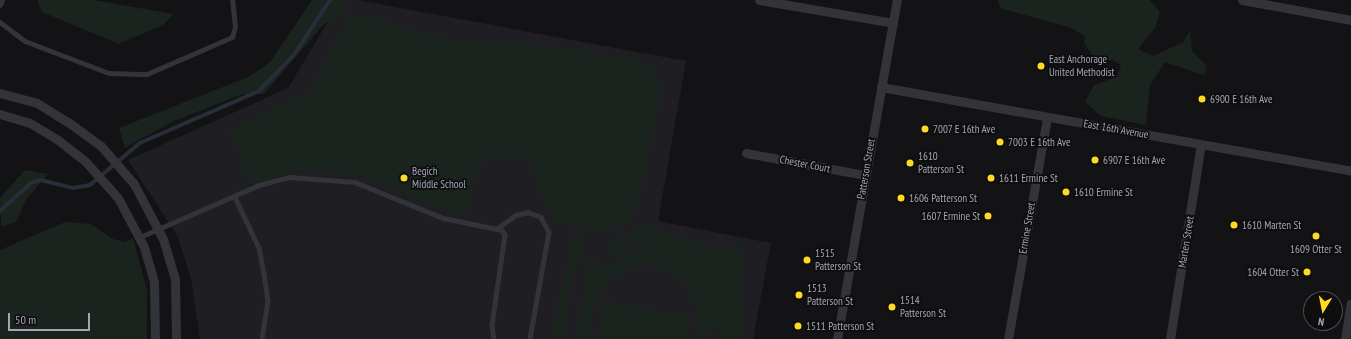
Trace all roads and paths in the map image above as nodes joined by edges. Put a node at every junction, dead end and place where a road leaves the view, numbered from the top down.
1 (2, 0) edge
2 (232, 0) edge
3 (759, 0) edge
4 (897, 0) edge
5 (1242, 0) edge
6 (0, 5) edge
7 (1351, 20) edge
8 (0, 22) edge
9 (893, 23) junction
10 (881, 87) junction
11 (0, 93) edge
12 (0, 114) edge
13 (1046, 116) junction
14 (1201, 144) junction
15 (746, 153) dead end
16 (1351, 171) edge
17 (865, 175) junction
18 (235, 197) junction
19 (158, 228) junction
20 (496, 229) junction
21 (140, 237) junction
22 (1351, 303) edge
23 (155, 339) edge
24 (176, 339) edge
25 (262, 339) edge
26 (494, 339) edge
27 (530, 339) edge
28 (837, 339) edge
29 (1008, 339) edge
30 (1170, 339) edge
31 (1345, 339) edge

1 - 6 lane
2 - 8 lane
3 - 9 street
4 - 9 street, Patterson Street
5 - 7 street
9 - 10 street, Patterson Street
10 - 13 street, East 16th Avenue
10 - 17 street, Patterson Street
11 - 19 street
12 - 21 street
13 - 14 street, East 16th Avenue
13 - 29 street, Ermine Street
14 - 16 street, East 16th Avenue
14 - 30 street, Marten Street
15 - 17 street, Chester Court
17 - 28 street, Patterson Street
18 - 19 lane
18 - 20 lane
18 - 25 lane
19 - 21 lane
19 - 24 street
20 - 26 lane
20 - 27 lane
21 - 23 street
22 - 31 street

